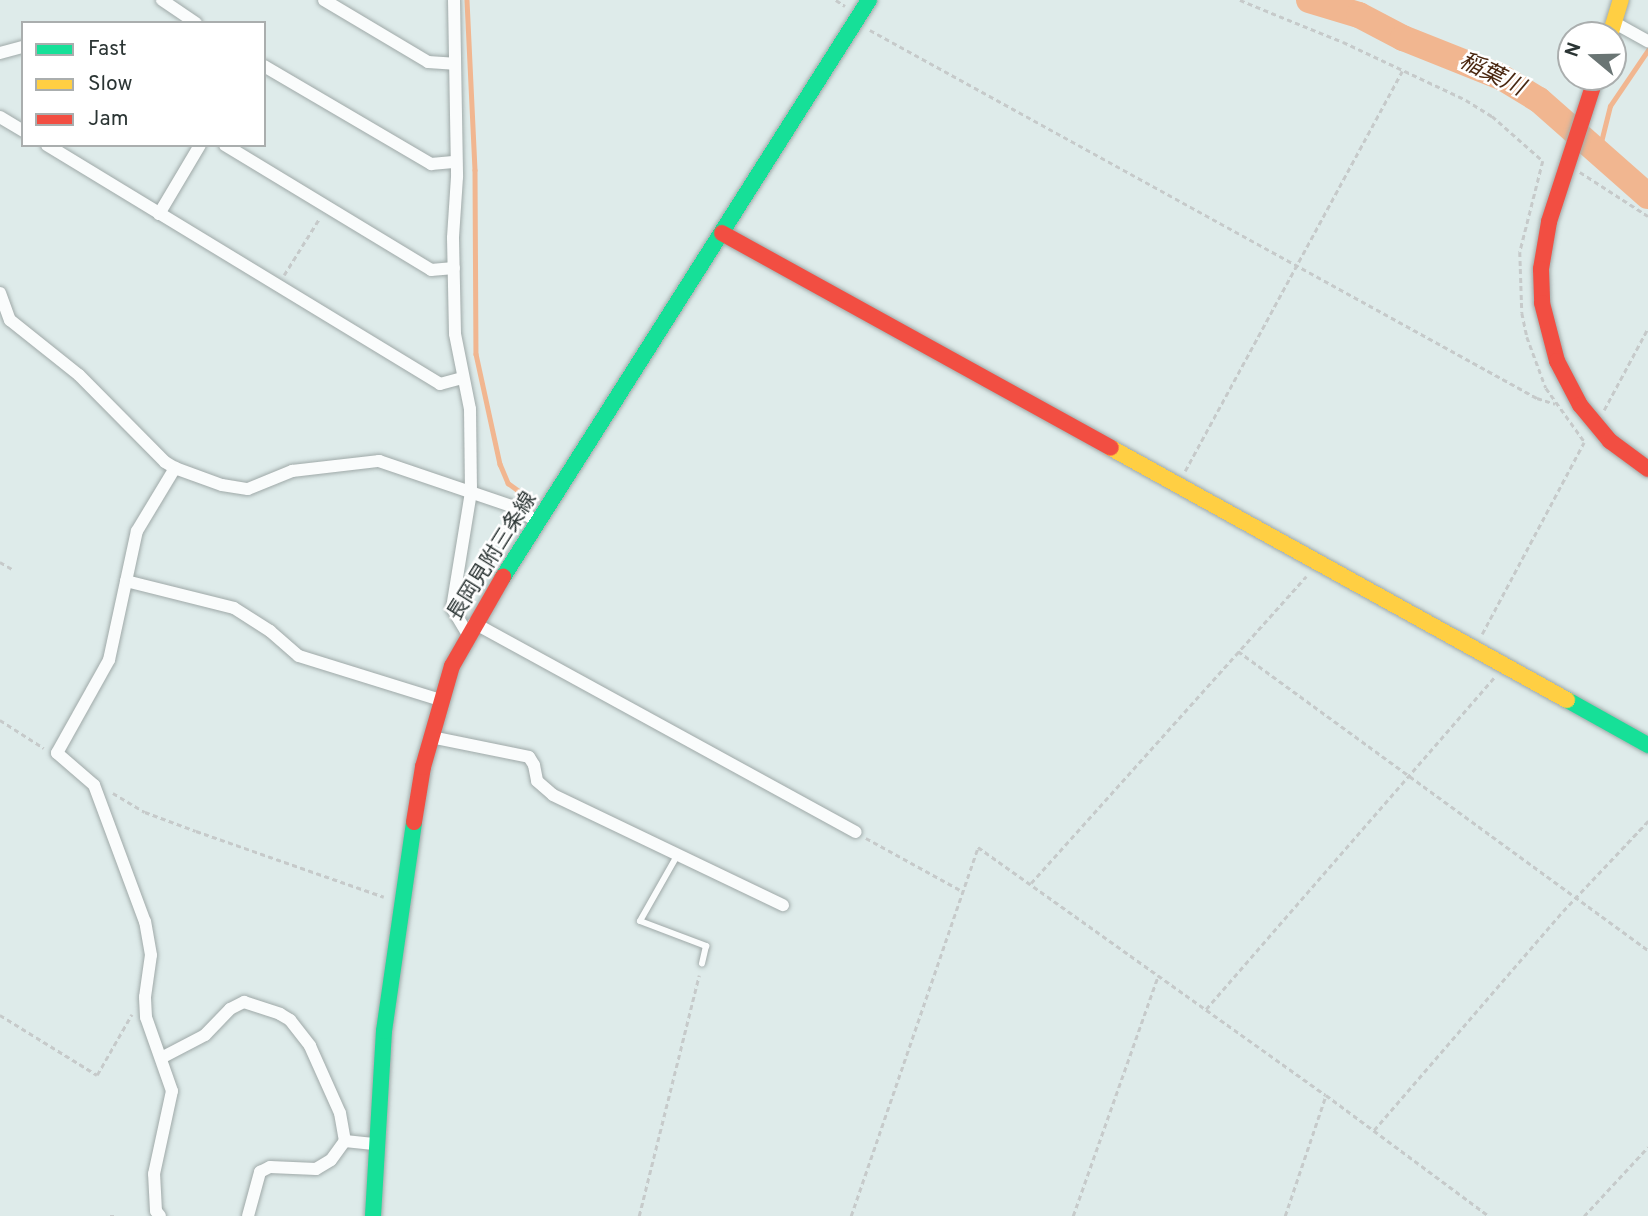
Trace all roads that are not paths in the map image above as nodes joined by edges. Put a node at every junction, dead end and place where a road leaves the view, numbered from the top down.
1 (162, 0) edge
2 (324, 0) edge
3 (454, 0) edge
4 (869, 0) edge
5 (1621, 0) edge
6 (194, 21) edge
7 (1614, 21) edge
8 (1627, 34) edge
9 (1648, 41) edge
10 (21, 48) edge
11 (0, 53) edge
12 (454, 64) junction
13 (266, 67) edge
14 (1590, 91) edge
15 (0, 117) edge
16 (21, 130) edge
17 (50, 147) edge
18 (199, 147) edge
19 (228, 147) edge
20 (456, 162) junction
21 (159, 214) junction
22 (722, 233) junction
23 (454, 268) junction
24 (0, 293) edge
25 (462, 378) junction
26 (176, 468) junction
27 (1648, 469) edge
28 (471, 492) junction
29 (539, 522) junction
30 (126, 581) junction
31 (471, 629) junction
32 (440, 700) junction
33 (431, 737) junction
34 (1648, 745) edge
35 (856, 832) road end
36 (678, 854) junction
37 (783, 905) dead end
38 (702, 964) road end
39 (163, 1057) junction
40 (345, 1140) junction
41 (376, 1144) junction
42 (160, 1216) edge
43 (248, 1216) edge
44 (373, 1216) edge

1 - 6 street
2 - 12 street
3 - 12 street
4 - 22 street, 長岡見附三条線
5 - 7 street
8 - 9 street
10 - 11 street
12 - 20 street
13 - 20 street
14 - 27 street
15 - 16 street
17 - 21 street
18 - 21 street
19 - 23 street
20 - 23 street
21 - 25 street
22 - 29 street, 長岡見附三条線
22 - 34 street
23 - 25 street
24 - 26 street
25 - 28 street
26 - 28 street
26 - 30 street
28 - 29 street
28 - 31 street
29 - 31 street, 長岡見附三条線
30 - 32 street
30 - 39 street
31 - 32 street, 長岡見附三条線
31 - 35 street
32 - 33 street, 長岡見附三条線
33 - 36 street
33 - 41 street, 長岡見附三条線
36 - 37 street
36 - 38 lane
39 - 40 street
39 - 42 street
40 - 41 street
40 - 43 street
41 - 44 street, 長岡見附三条線

